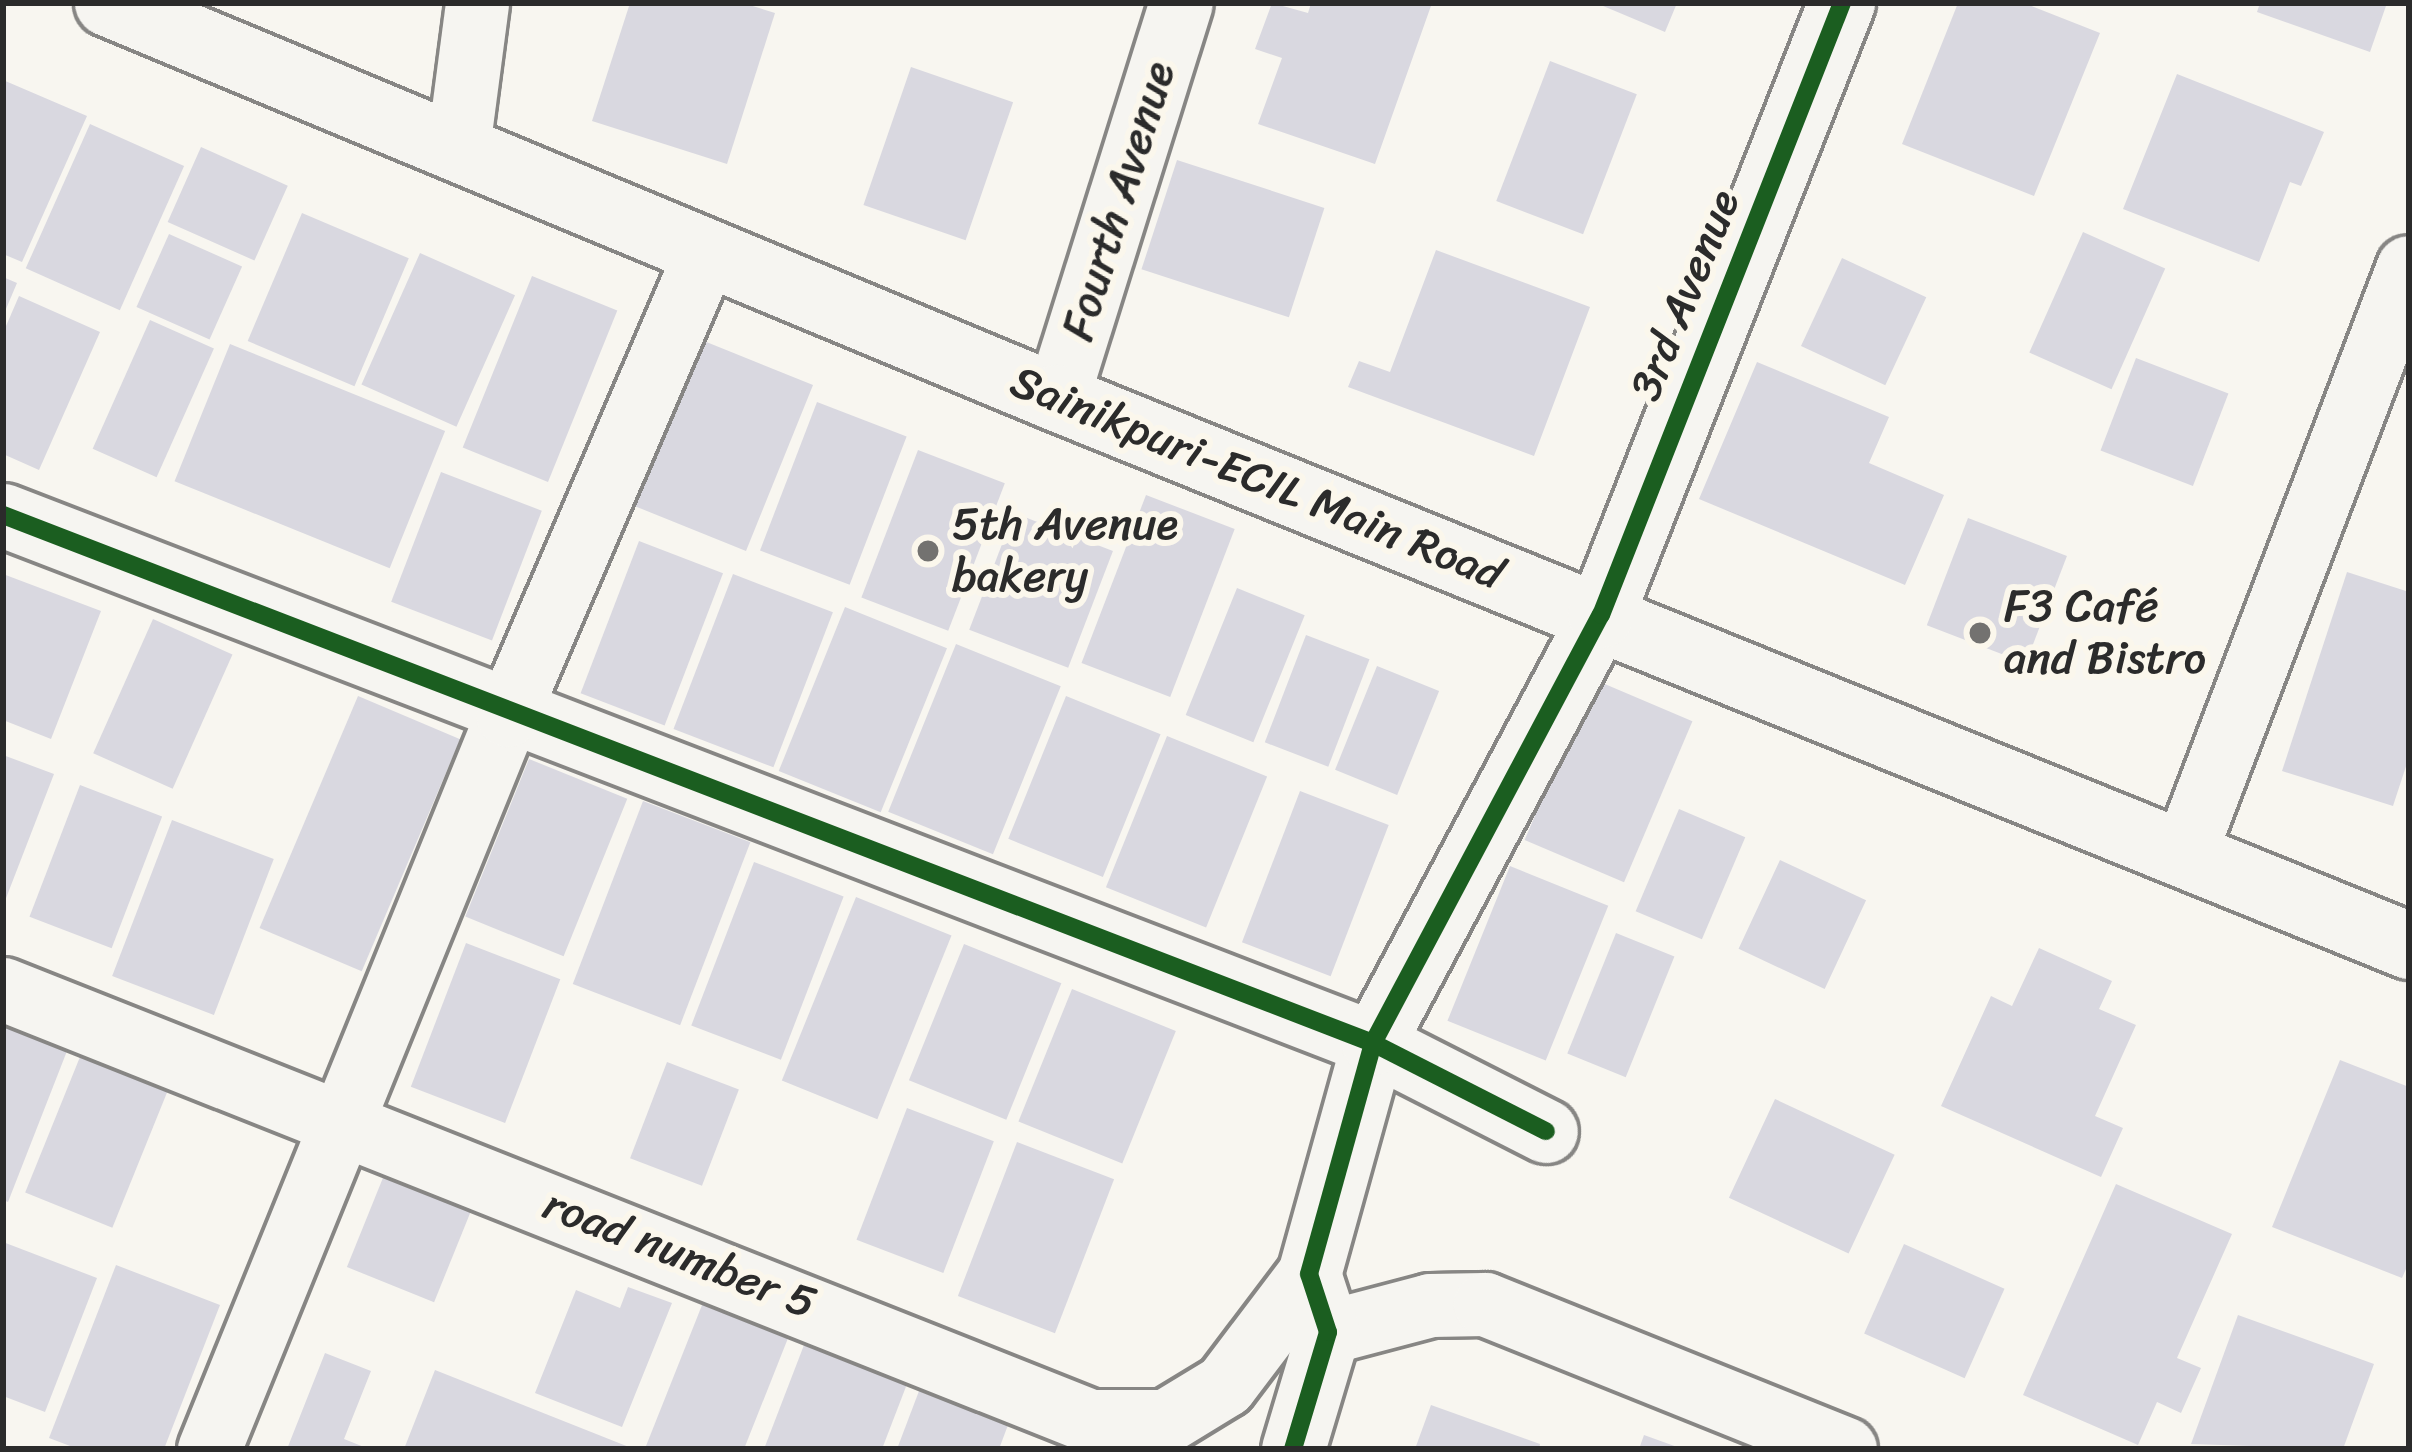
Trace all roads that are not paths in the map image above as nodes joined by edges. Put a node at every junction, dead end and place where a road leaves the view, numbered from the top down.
1 (108, 3) edge
2 (476, 3) edge
3 (1181, 3) edge
4 (1842, 3) edge
5 (458, 148) junction
6 (706, 252) junction
7 (2408, 266) edge
8 (1057, 398) junction
9 (3, 515) edge
10 (1601, 615) junction
11 (507, 715) junction
12 (2184, 854) junction
13 (2409, 946) edge
14 (3, 989) edge
15 (1373, 1042) junction
16 (341, 1122) junction
17 (1546, 1131) dead end
18 (1318, 1303) junction
19 (208, 1449) edge
20 (1293, 1449) edge
21 (1845, 1449) edge

1 - 5 main road, Sainikpuri-ECIL Main Road
2 - 5 street
3 - 8 street, Fourth Avenue
4 - 10 main road, 3rd Avenue
5 - 6 main road, Sainikpuri-ECIL Main Road
6 - 8 main road, Sainikpuri-ECIL Main Road
6 - 11 street
7 - 12 street
8 - 10 main road, Sainikpuri-ECIL Main Road
9 - 11 street
10 - 12 main road, Sainikpuri-ECIL Main Road
10 - 15 street
11 - 15 street
11 - 16 street
12 - 13 main road, Sainikpuri-ECIL Main Road
14 - 16 street, road number 5
15 - 17 street
15 - 18 street
16 - 18 street, road number 5
16 - 19 street
18 - 20 street
18 - 21 street

